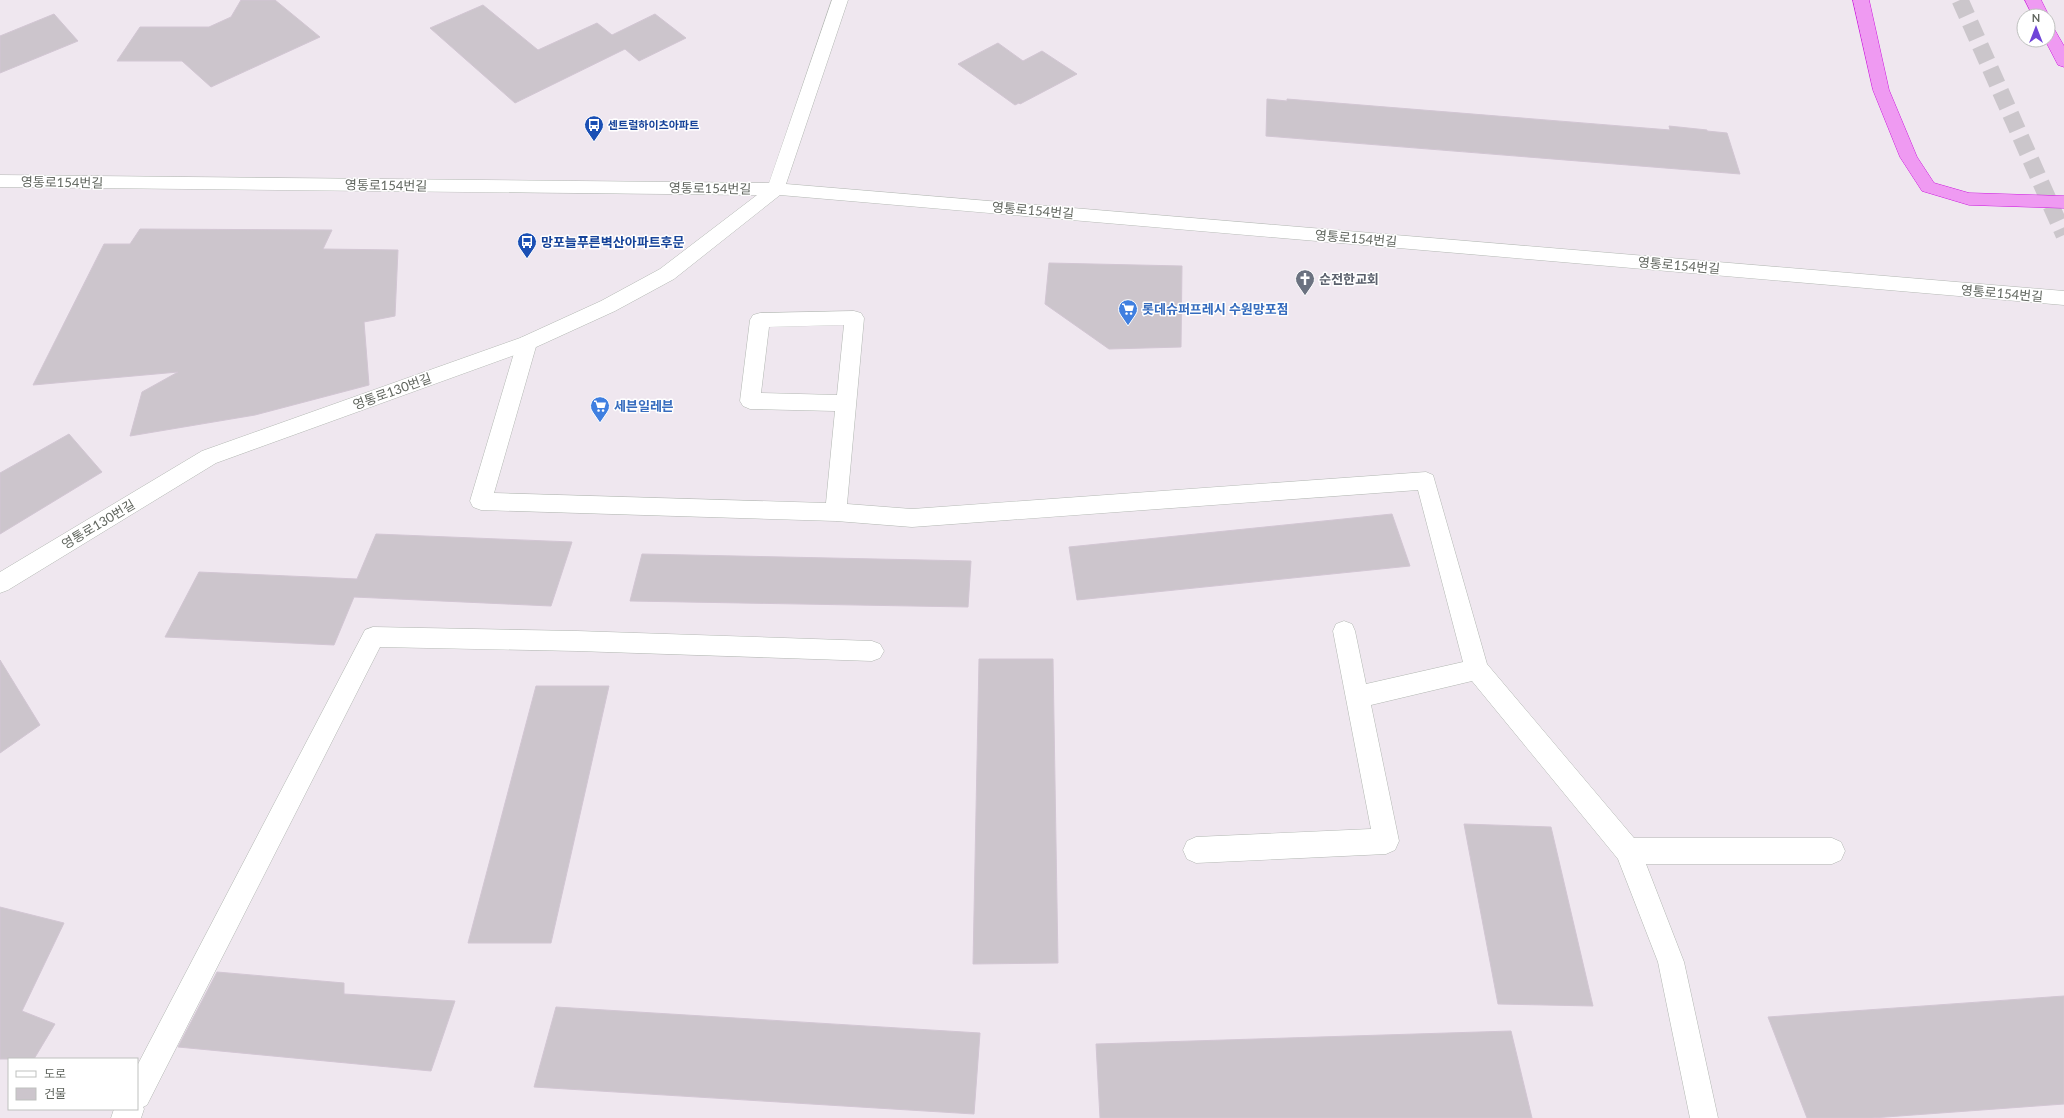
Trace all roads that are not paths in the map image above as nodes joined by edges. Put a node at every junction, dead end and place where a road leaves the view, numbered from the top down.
1 (840, 0) edge
2 (1861, 0) edge
3 (2056, 46) edge
4 (2064, 62) edge
5 (0, 181) edge
6 (776, 189) junction
7 (2064, 202) edge
8 (2064, 298) edge
9 (527, 343) junction
10 (845, 403) junction
11 (836, 512) junction
12 (0, 583) edge
13 (1344, 631) dead end
14 (872, 651) dead end
15 (1477, 669) junction
16 (1358, 697) junction
17 (1196, 850) dead end
18 (1628, 851) junction
19 (1832, 851) dead end
20 (138, 1093) edge
21 (1704, 1118) edge

1 - 6 street
2 - 7 highway
3 - 4 highway
5 - 6 street, 영통로154번길
6 - 8 street, 영통로154번길
6 - 9 street, 영통로130번길
9 - 11 street
9 - 12 street, 영통로130번길
10 - 10 street
10 - 11 street
11 - 15 street
13 - 16 street
14 - 20 street
15 - 16 street
15 - 18 street
16 - 17 street
18 - 19 street
18 - 21 street

